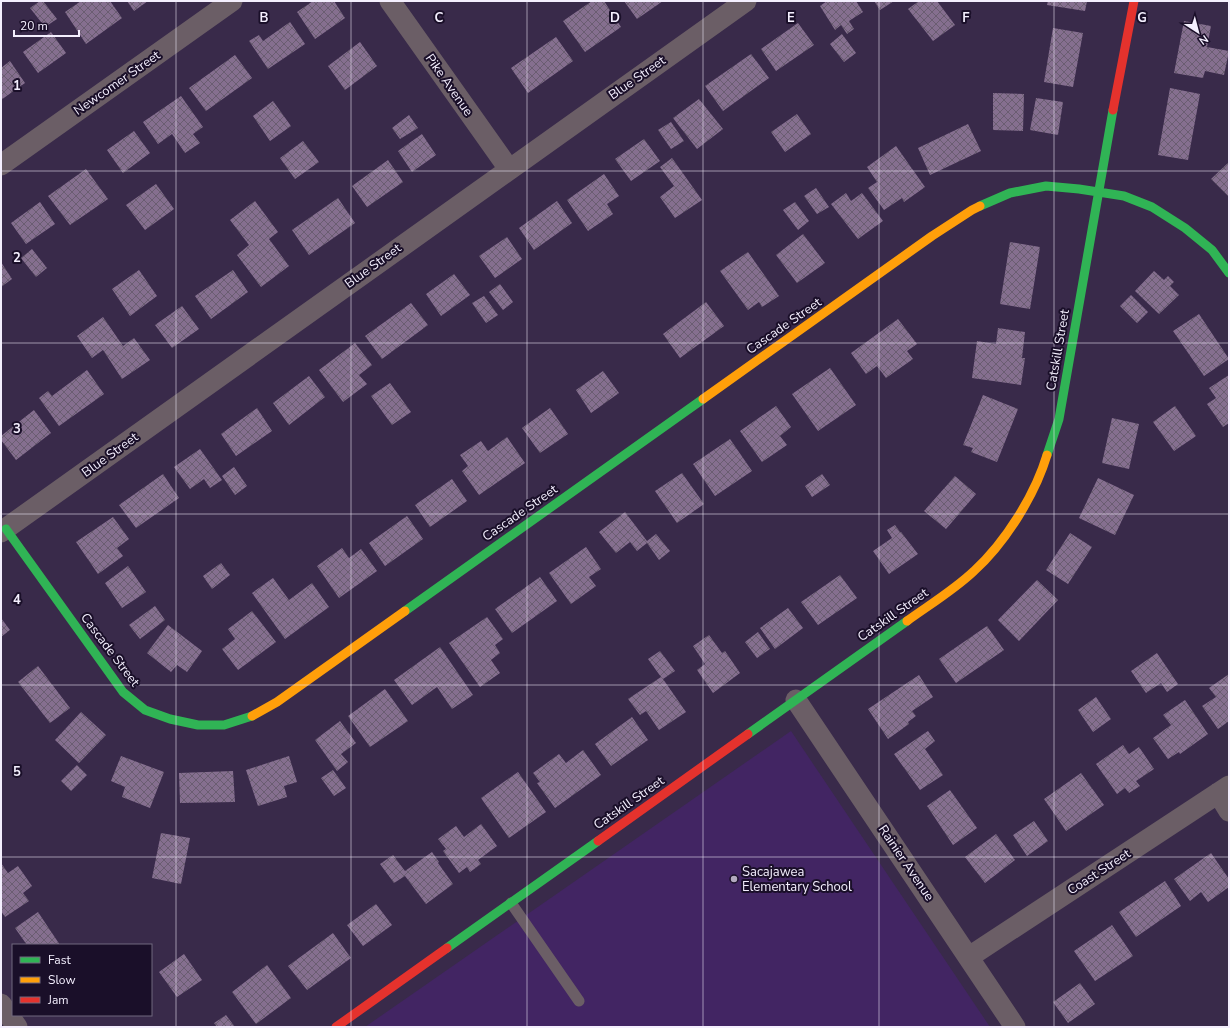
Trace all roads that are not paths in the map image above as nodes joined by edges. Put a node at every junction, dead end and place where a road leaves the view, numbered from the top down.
1 (232, 1) edge
2 (390, 1) edge
3 (746, 1) edge
4 (1134, 1) edge
5 (1, 165) edge
6 (509, 169) junction
7 (1098, 192) junction
8 (1229, 273) edge
9 (3, 531) edge
10 (796, 700) junction
11 (1223, 790) edge
12 (1229, 811) edge
13 (511, 903) junction
14 (969, 957) junction
15 (579, 1001) dead end
16 (1, 1004) edge
17 (17, 1027) edge
18 (336, 1027) edge
19 (1015, 1027) edge

1 - 5 street, Newcomer Street
2 - 6 street, Pike Avenue
3 - 6 street, Blue Street
4 - 7 street, Catskill Street
6 - 9 street, Blue Street
7 - 8 street, Cascade Street
7 - 9 street, Cascade Street
7 - 10 street, Catskill Street
10 - 13 street, Catskill Street
10 - 14 street, Rainier Avenue
11 - 12 street
11 - 14 street, Coast Street
13 - 15 lane
13 - 18 street, Catskill Street
14 - 19 street, Rainier Avenue
16 - 17 street

